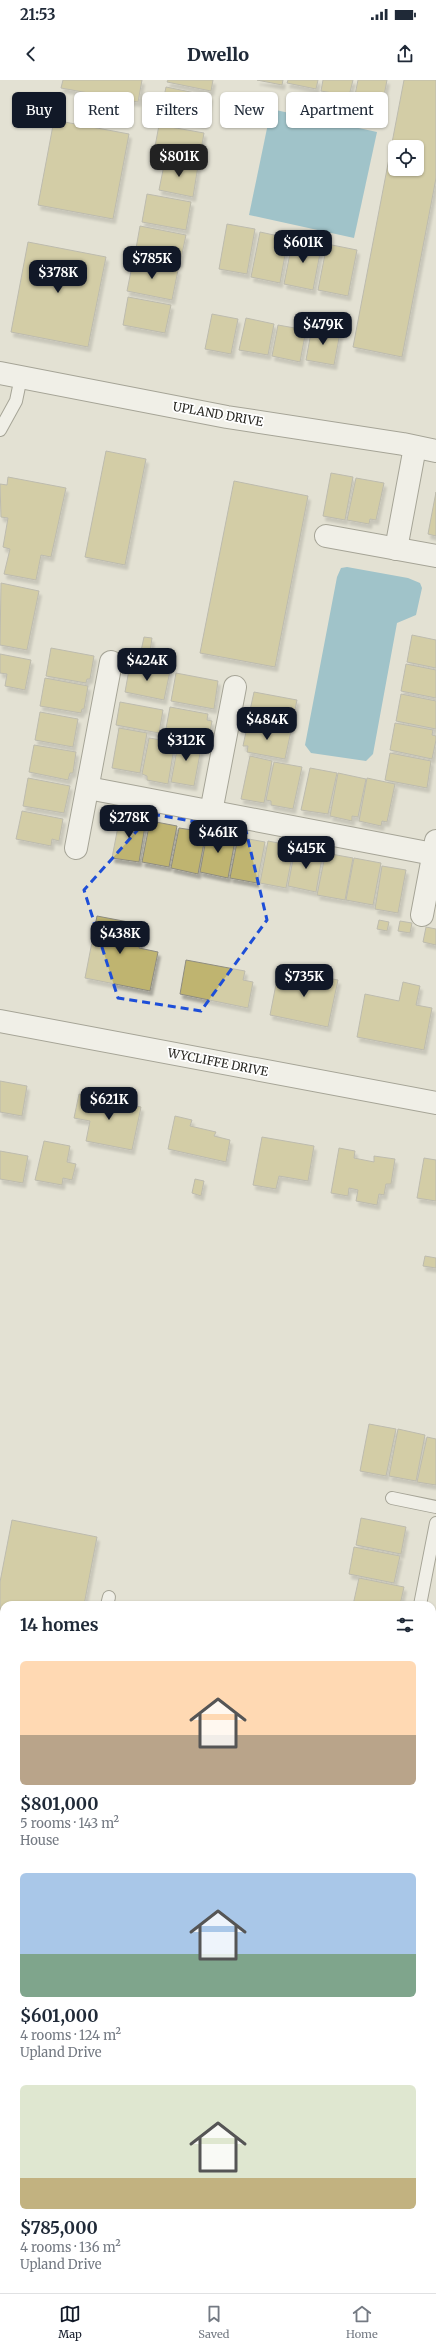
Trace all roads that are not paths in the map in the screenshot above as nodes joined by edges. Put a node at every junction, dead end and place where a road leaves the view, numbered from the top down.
1 (0, 373) edge
2 (21, 377) junction
3 (0, 430) edge
4 (426, 449) edge
5 (326, 536) dead end
6 (396, 548) junction
7 (436, 556) edge
8 (111, 662) dead end
9 (235, 686) dead end
10 (88, 788) junction
11 (211, 812) junction
12 (434, 847) edge
13 (76, 848) dead end
14 (422, 915) dead end
15 (0, 1021) edge
16 (436, 1103) edge
17 (392, 1498) dead end
18 (436, 1507) edge
19 (436, 1523) edge
20 (421, 1601) edge

1 - 2 street, UPLAND DRIVE
2 - 3 lane
2 - 4 street, UPLAND DRIVE
4 - 6 street
5 - 6 street
6 - 7 street
8 - 10 street
9 - 11 street
10 - 11 street
10 - 13 street
11 - 12 street
12 - 14 street
15 - 16 street, WYCLIFFE DRIVE
17 - 18 lane
19 - 20 lane

